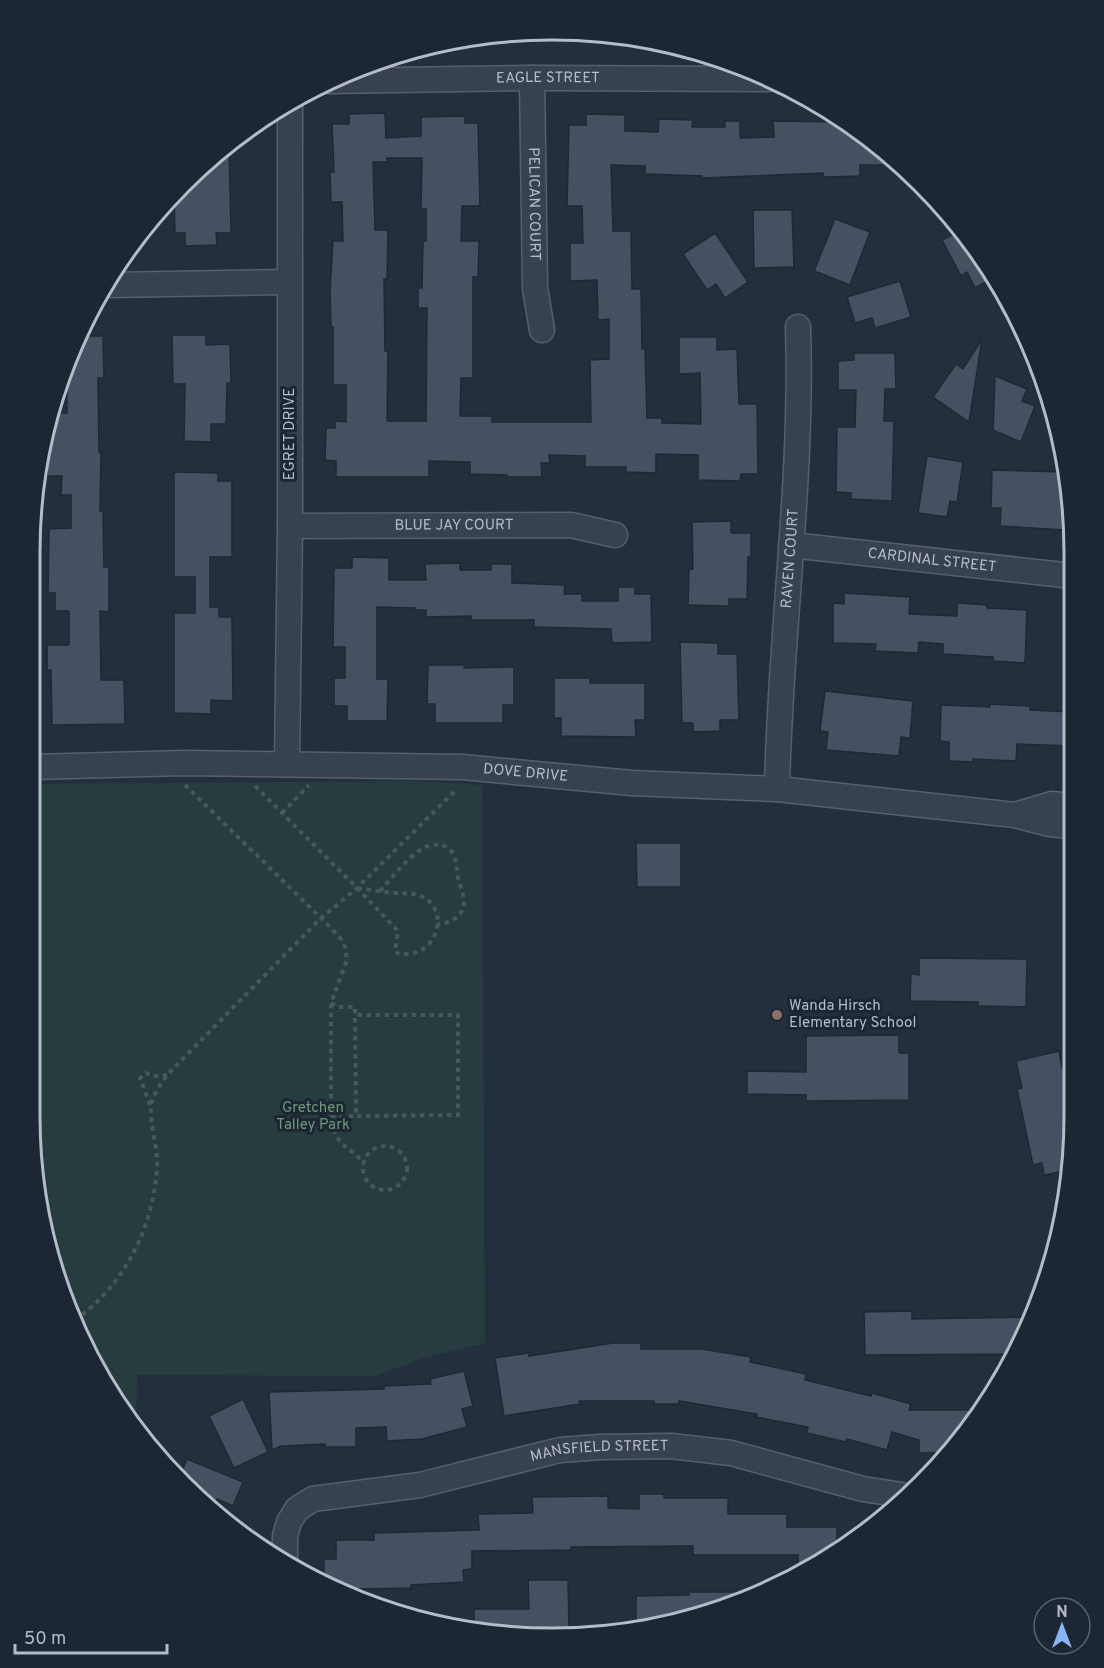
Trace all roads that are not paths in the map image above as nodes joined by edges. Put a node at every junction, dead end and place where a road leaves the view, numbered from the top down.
1 (532, 78) junction
2 (748, 79) edge
3 (352, 81) edge
4 (290, 113) edge
5 (289, 282) junction
6 (116, 285) edge
7 (798, 327) dead end
8 (542, 330) dead end
9 (290, 526) junction
10 (615, 535) dead end
11 (791, 545) junction
12 (1064, 575) edge
13 (298, 764) junction
14 (40, 767) edge
15 (777, 789) junction
16 (1064, 805) edge
17 (1015, 815) junction
18 (1064, 825) edge
19 (896, 1494) edge
20 (285, 1552) edge

1 - 2 street, EAGLE STREET
1 - 3 street, EAGLE STREET
1 - 8 street, PELICAN COURT
4 - 5 street, EGRET DRIVE
5 - 6 street
5 - 9 street, EGRET DRIVE
7 - 11 street, RAVEN COURT
9 - 10 street, BLUE JAY COURT
9 - 13 street, EGRET DRIVE
11 - 12 street, CARDINAL STREET
11 - 15 street, RAVEN COURT
13 - 14 street, DOVE DRIVE
13 - 15 street, DOVE DRIVE
15 - 17 street, DOVE DRIVE
16 - 17 street, DOVE DRIVE
17 - 18 street, DOVE DRIVE
19 - 20 street, MANSFIELD STREET

